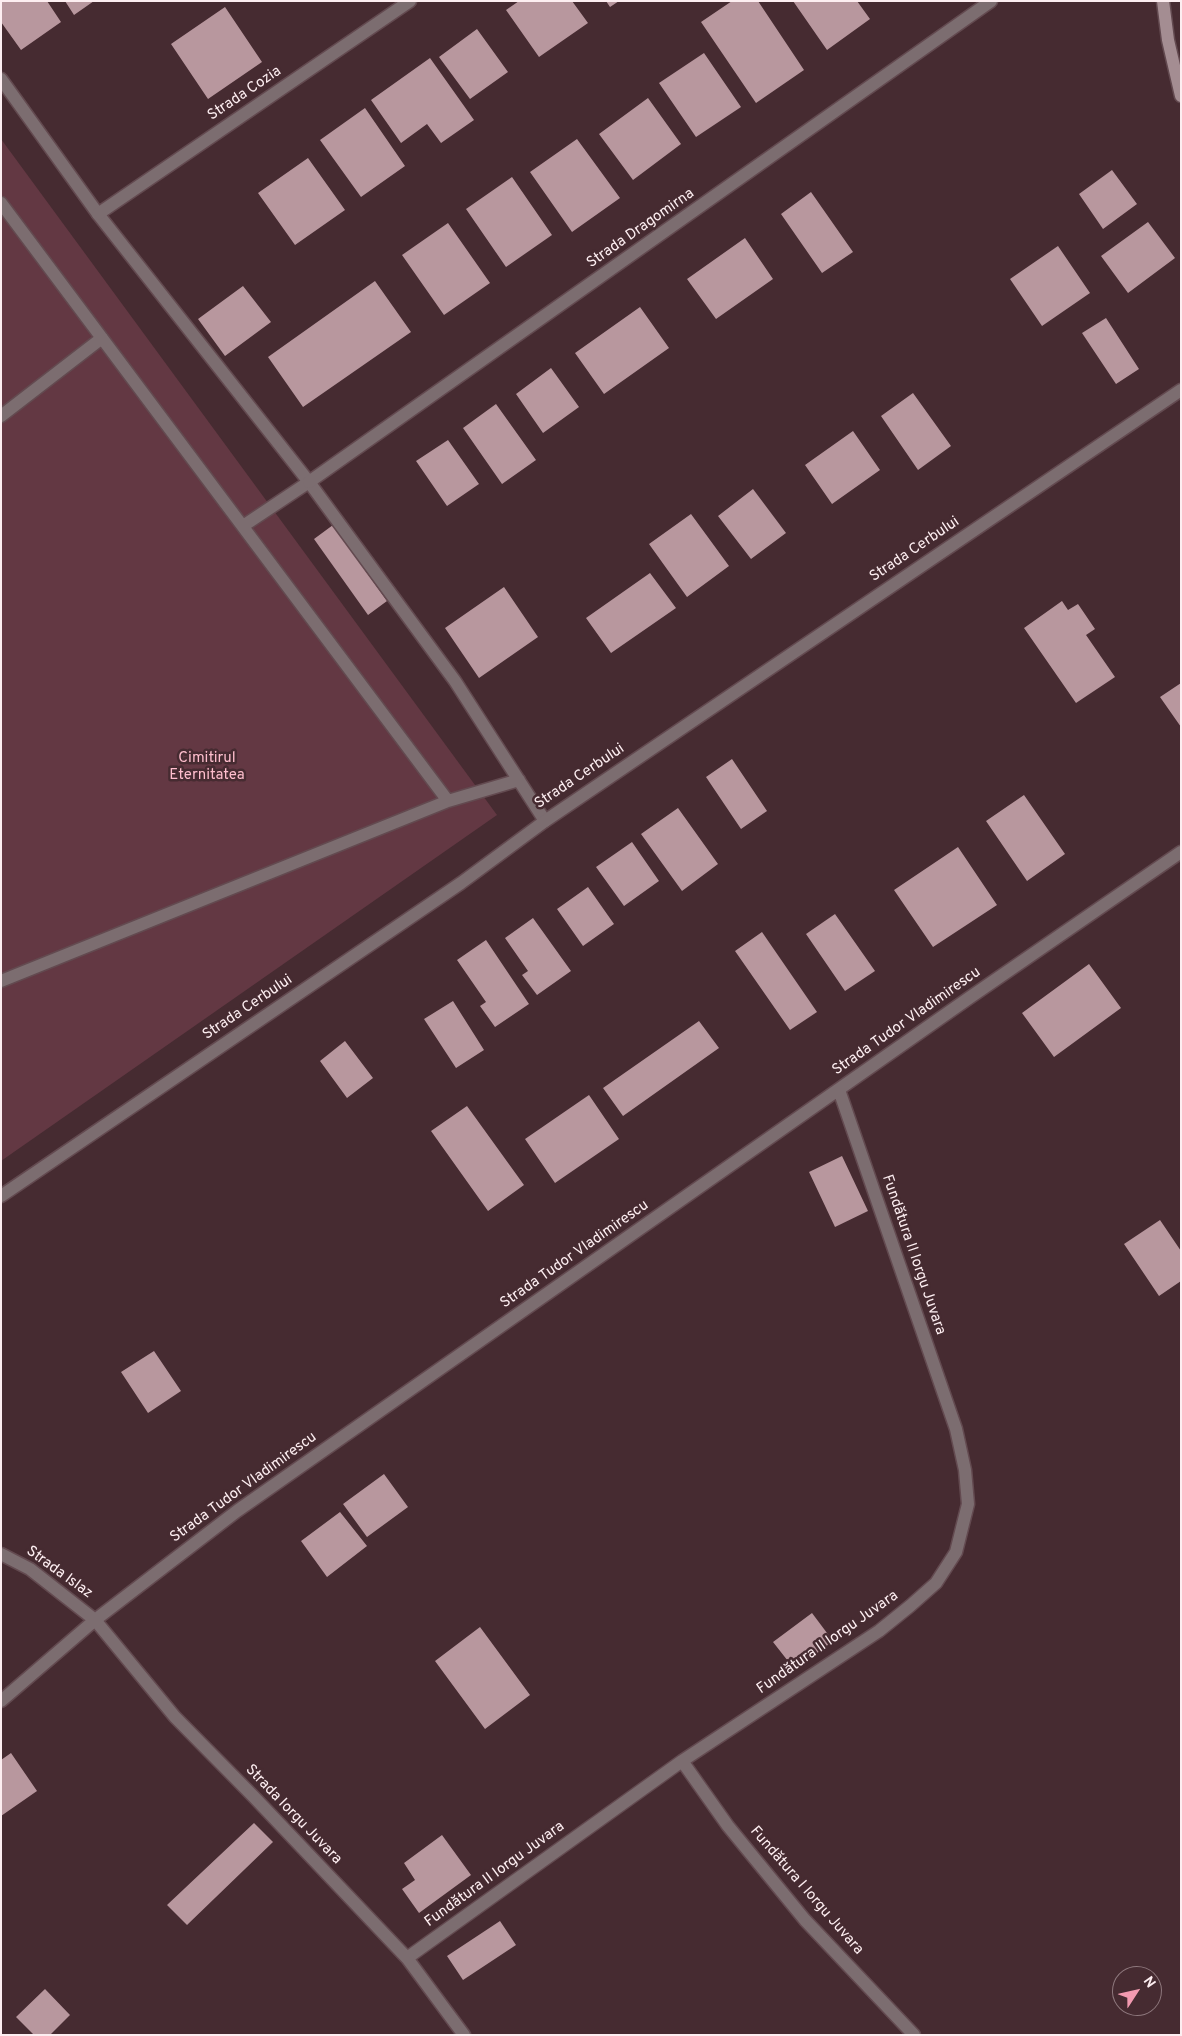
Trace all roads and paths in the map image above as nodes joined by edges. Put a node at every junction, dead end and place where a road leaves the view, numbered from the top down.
1 (410, 1) edge
2 (991, 1) edge
3 (1163, 1) edge
4 (1, 79) edge
5 (1181, 96) edge
6 (1, 203) edge
7 (98, 214) junction
8 (102, 338) junction
9 (1181, 390) edge
10 (1, 416) edge
11 (309, 482) junction
12 (243, 526) junction
13 (518, 780) junction
14 (448, 801) junction
15 (545, 821) junction
16 (1181, 852) edge
17 (1, 981) edge
18 (839, 1090) junction
19 (1, 1196) edge
20 (1, 1554) edge
21 (95, 1620) junction
22 (1, 1701) edge
23 (682, 1761) junction
24 (407, 1958) junction
25 (464, 2035) edge
26 (914, 2035) edge

1 - 7 street, Strada Cozia
2 - 11 street, Strada Dragomirna
3 - 5 main road
4 - 7 street
6 - 8 street
7 - 11 street
8 - 10 street
8 - 12 street
9 - 15 street, Strada Cerbului
11 - 12 street, Strada Dragomirna
11 - 13 street
12 - 14 street
13 - 14 street
13 - 15 street
14 - 17 street
15 - 19 street, Strada Cerbului
16 - 18 street, Strada Tudor Vladimirescu
18 - 21 street, Strada Tudor Vladimirescu
18 - 23 street, Fundătura II Iorgu Juvara
20 - 21 street, Strada Islaz
21 - 22 street, Strada Tudor Vladimirescu
21 - 24 street, Strada Iorgu Juvara
23 - 24 street, Fundătura II Iorgu Juvara
23 - 26 street, Fundătura I Iorgu Juvara
24 - 25 street, Strada Iorgu Juvara

